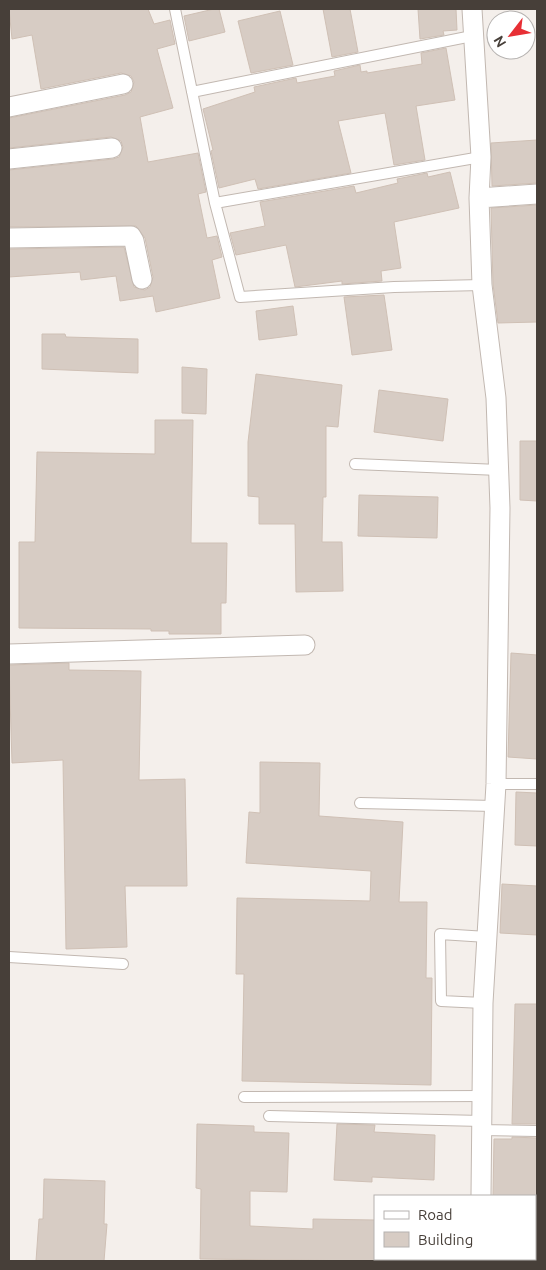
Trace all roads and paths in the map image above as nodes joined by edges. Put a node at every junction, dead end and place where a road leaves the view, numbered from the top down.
1 (175, 9) edge
2 (472, 9) edge
3 (472, 36) junction
4 (124, 84) dead end
5 (192, 92) junction
6 (9, 107) edge
7 (112, 148) dead end
8 (480, 157) junction
9 (9, 159) edge
10 (537, 194) edge
11 (479, 198) junction
12 (215, 203) junction
13 (9, 238) edge
14 (142, 278) dead end
15 (482, 285) junction
16 (355, 464) dead end
17 (499, 470) junction
18 (305, 645) dead end
19 (9, 654) edge
20 (496, 784) junction
21 (537, 784) edge
22 (360, 803) dead end
23 (494, 806) junction
24 (487, 937) junction
25 (9, 957) edge
26 (123, 964) dead end
27 (483, 1003) junction
28 (482, 1096) junction
29 (244, 1097) dead end
30 (269, 1116) dead end
31 (482, 1126) junction
32 (537, 1131) edge
33 (480, 1195) edge
34 (480, 1260) edge
35 (537, 1261) edge

1 - 5 lane
2 - 3 street
3 - 5 lane
3 - 8 street
4 - 6 street
5 - 12 lane
7 - 9 street
8 - 11 street
8 - 12 lane
10 - 11 street
11 - 15 street
12 - 15 lane
13 - 14 street
15 - 17 street
16 - 17 lane
17 - 20 street
18 - 19 street
20 - 21 lane
20 - 23 street
22 - 23 lane
23 - 24 street
24 - 27 street
24 - 27 lane
25 - 26 lane
27 - 28 street
28 - 29 lane
28 - 31 street
30 - 31 lane
31 - 32 lane
31 - 33 street
34 - 35 lane

